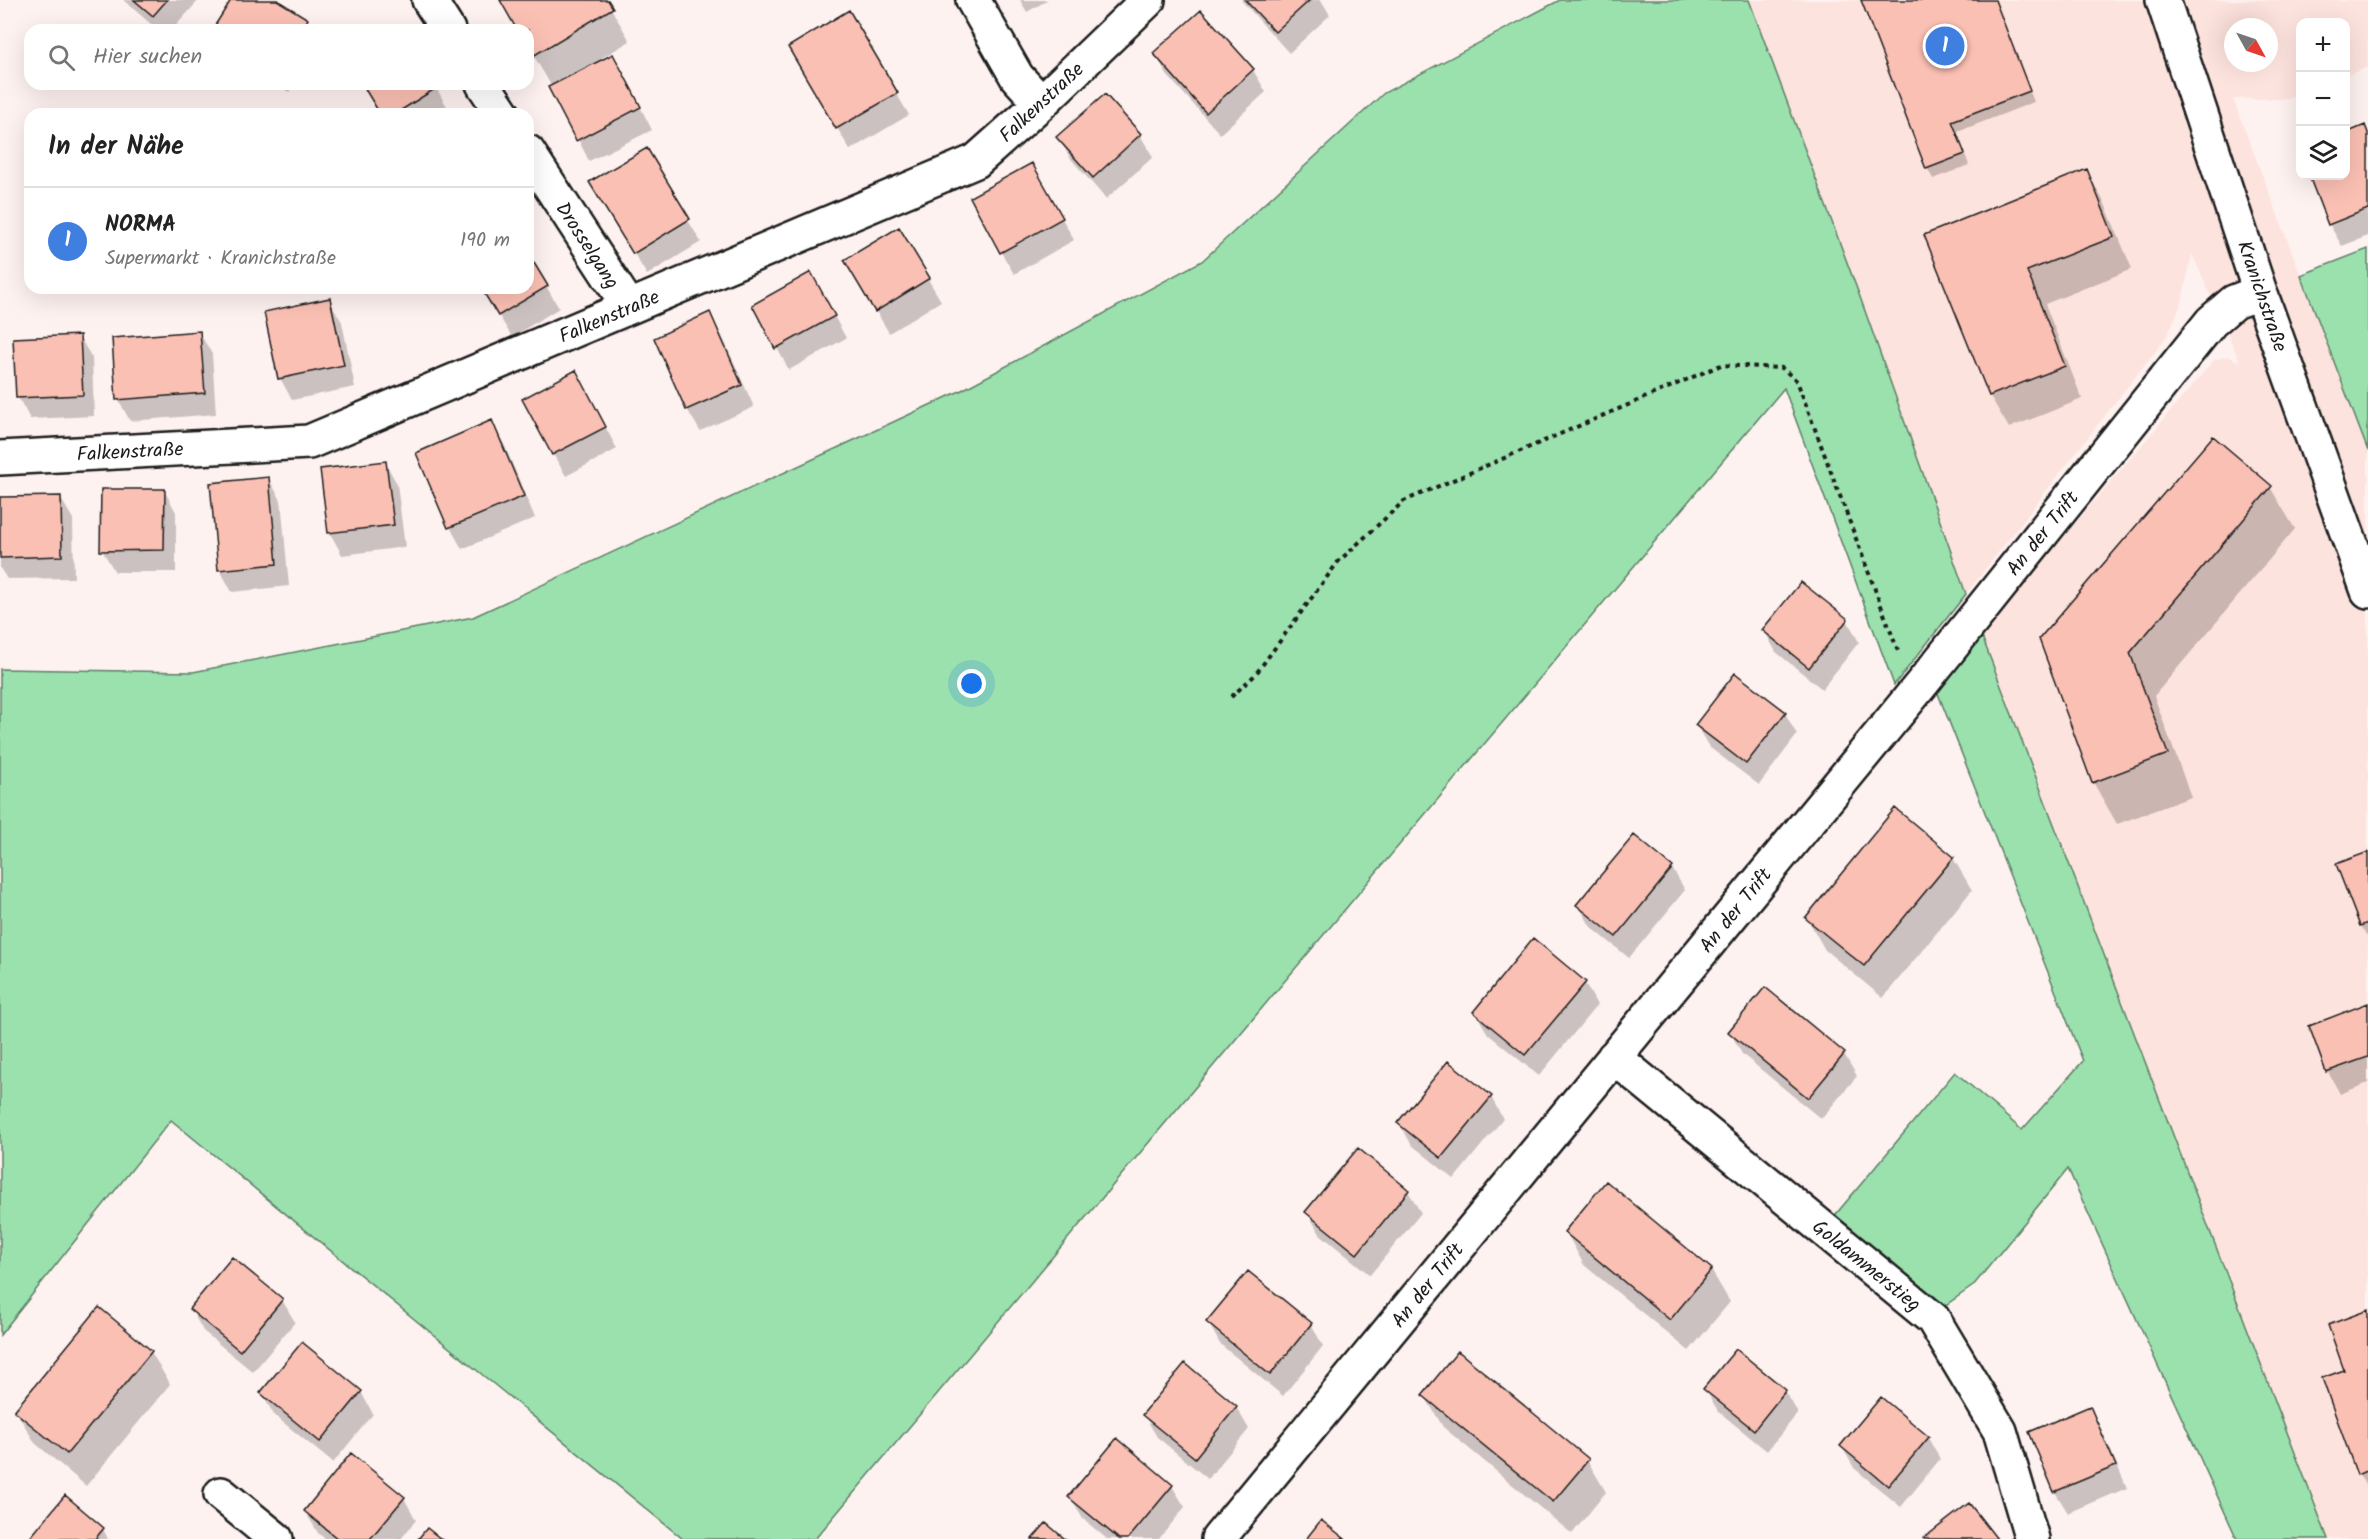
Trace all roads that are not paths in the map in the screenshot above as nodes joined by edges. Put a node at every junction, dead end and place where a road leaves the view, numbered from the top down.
1 (429, 0) edge
2 (973, 0) edge
3 (1148, 0) edge
4 (2163, 0) edge
5 (444, 24) edge
6 (487, 90) edge
7 (1041, 103) junction
8 (499, 108) edge
9 (534, 161) edge
10 (2260, 292) junction
11 (629, 308) junction
12 (0, 458) edge
13 (2368, 591) edge
14 (1614, 1057) junction
15 (221, 1494) dead end
16 (276, 1539) edge
17 (1218, 1539) edge
18 (2032, 1539) edge

1 - 5 street
2 - 7 street
3 - 7 street, Falkenstraße
4 - 10 street, Kranichstraße
6 - 8 street
7 - 11 street, Falkenstraße
9 - 11 street, Drosselgang
10 - 13 street, Kranichstraße
10 - 14 street, An der Trift
11 - 12 street, Falkenstraße
14 - 17 street, An der Trift
14 - 18 street, Goldammerstieg
15 - 16 street

